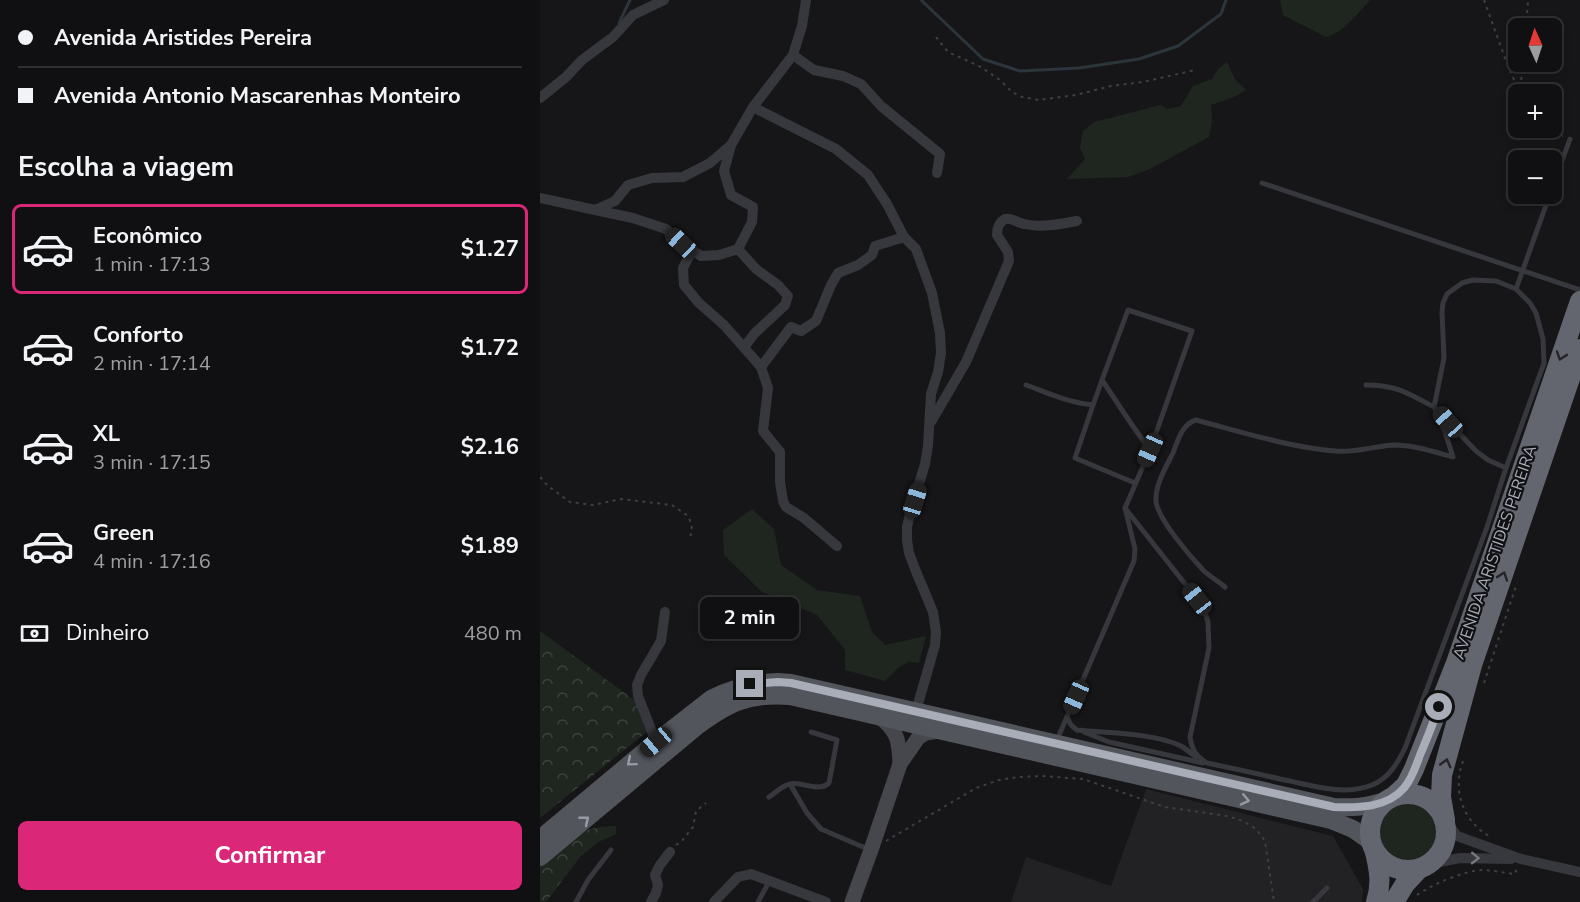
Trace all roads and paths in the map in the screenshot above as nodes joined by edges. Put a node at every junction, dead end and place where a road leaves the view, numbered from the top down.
1 (664, 0) edge
2 (806, 0) edge
3 (1484, 0) edge
4 (1528, 0) edge
5 (1527, 18) edge
6 (936, 37) dead end
7 (793, 55) junction
8 (1195, 70) dead end
9 (1516, 84) edge
10 (540, 98) edge
11 (753, 107) junction
12 (1562, 136) edge
13 (1570, 139) joint
14 (731, 145) junction
15 (1562, 162) edge
16 (937, 173) dead end
17 (1262, 183) dead end
18 (540, 198) edge
19 (1547, 204) edge
20 (595, 210) junction
21 (1077, 221) dead end
22 (904, 237) junction
23 (738, 249) junction
24 (692, 250) junction
25 (1522, 271) junction
26 (1516, 289) junction
27 (1580, 290) edge
28 (1580, 301) edge
29 (745, 346) junction
30 (1580, 349) edge
31 (761, 367) junction
32 (1102, 380) junction
33 (1026, 385) dead end
34 (1366, 385) dead end
35 (1093, 405) junction
36 (1434, 407) junction
37 (929, 425) junction
38 (1150, 450) junction
39 (1506, 468) junction
40 (540, 477) edge
41 (1135, 483) junction
42 (1125, 508) junction
43 (690, 540) dead end
44 (837, 546) dead end
45 (1520, 574) dead end
46 (1225, 587) dead end
47 (665, 612) dead end
48 (1483, 684) dead end
49 (916, 711) junction
50 (877, 715) junction
51 (1067, 717) junction
52 (1077, 730) junction
53 (942, 731) junction
54 (811, 732) dead end
55 (656, 742) junction
56 (1056, 744) junction
57 (1198, 758) junction
58 (1463, 758) dead end
59 (1207, 763) junction
60 (900, 765) junction
61 (790, 784) junction
62 (769, 797) dead end
63 (1389, 799) junction
64 (706, 803) dead end
65 (1445, 820) junction
66 (1490, 836) dead end
67 (540, 839) edge
68 (1372, 846) junction
69 (611, 850) dead end
70 (872, 850) junction
71 (670, 852) joint
72 (540, 857) edge
73 (1520, 859) junction
74 (1424, 867) junction
75 (1580, 872) edge
76 (770, 880) junction
77 (1327, 888) dead end
78 (1417, 895) dead end
79 (806, 899) edge
80 (576, 902) edge
81 (651, 902) edge
82 (714, 902) edge
83 (758, 902) edge
84 (826, 902) edge
85 (852, 902) edge
86 (1274, 902) edge
87 (1313, 902) edge
88 (1376, 902) edge
89 (1394, 902) edge

1 - 10 street
2 - 7 street
3 - 9 path
4 - 5 path
6 - 8 path
7 - 11 street
7 - 16 street
11 - 14 street
11 - 22 street
12 - 13 path
13 - 15 lane
14 - 20 street
14 - 23 street
17 - 25 lane
18 - 20 street
19 - 25 lane
20 - 24 street
21 - 37 street
22 - 31 street
22 - 37 street
23 - 24 street
23 - 29 street
24 - 29 street
25 - 26 lane
25 - 27 lane
26 - 36 lane
26 - 39 lane
28 -> 63 highway, AVENIDA ARISTIDES PEREIRA
29 - 31 street
65 -> 30 highway, AVENIDA ARISTIDES PEREIRA
31 - 44 street
32 - 35 lane
32 - 38 lane
32 - 38 lane
33 - 35 lane
34 - 36 lane
35 - 41 lane
36 - 39 lane
36 - 46 lane
37 - 49 street
38 - 41 lane
39 - 59 lane
40 - 43 path
41 - 42 lane
42 - 51 lane
42 - 57 lane
45 - 48 path
47 - 55 street
49 - 55 main road
49 - 56 main road
50 - 53 main road
50 - 60 main road
72 -> 50 main road
51 - 52 lane
51 - 56 lane
52 - 57 lane
52 - 59 lane
53 - 60 main road
53 -> 68 main road
54 - 61 lane
55 -> 67 main road
56 - 63 main road
57 - 59 lane
58 - 66 path
60 - 70 main road
61 - 62 lane
61 - 70 lane
63 - 65 highway
63 - 68 highway
64 - 71 path
65 - 73 street
65 - 74 highway
68 - 74 highway
68 - 88 highway
69 - 80 lane
70 - 85 main road
70 - 86 path
71 - 81 street
74 -> 73 street
73 - 75 street
73 - 78 path
74 - 89 highway
76 - 79 street
76 - 82 street
76 - 83 lane
77 - 87 lane
79 - 84 street

